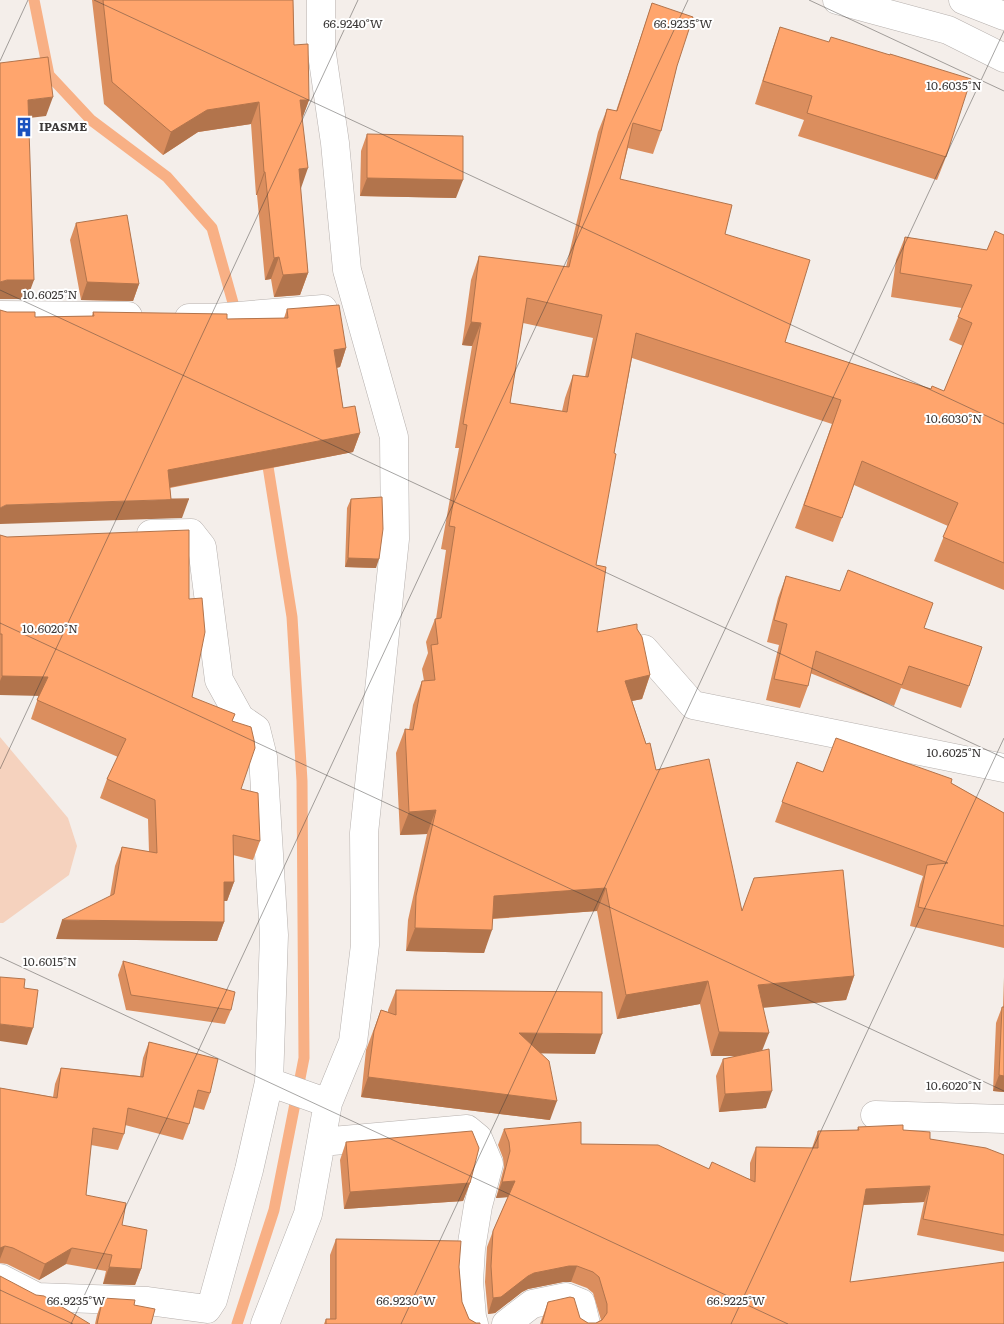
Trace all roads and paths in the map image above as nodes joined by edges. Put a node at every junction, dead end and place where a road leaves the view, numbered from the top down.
1 (321, 0) edge
2 (837, 0) edge
3 (957, 0) edge
4 (963, 0) edge
5 (1004, 16) edge
6 (948, 30) junction
7 (1004, 58) edge
8 (358, 306) junction
9 (0, 315) edge
10 (124, 535) edge
11 (644, 649) edge
12 (1004, 768) edge
13 (269, 1082) junction
14 (328, 1103) junction
15 (875, 1115) dead end
16 (1004, 1119) edge
17 (321, 1142) junction
18 (0, 1278) edge
19 (265, 1324) edge
20 (474, 1324) edge
21 (506, 1324) edge
22 (586, 1324) edge

1 - 8 street
2 - 6 street
3 - 6 street
4 - 5 street
6 - 7 street
8 - 9 street
8 - 14 street
10 - 13 street
11 - 12 street
13 - 14 street
13 - 18 street
14 - 17 street
15 - 16 street
17 - 19 street
17 - 20 street
21 - 22 street

